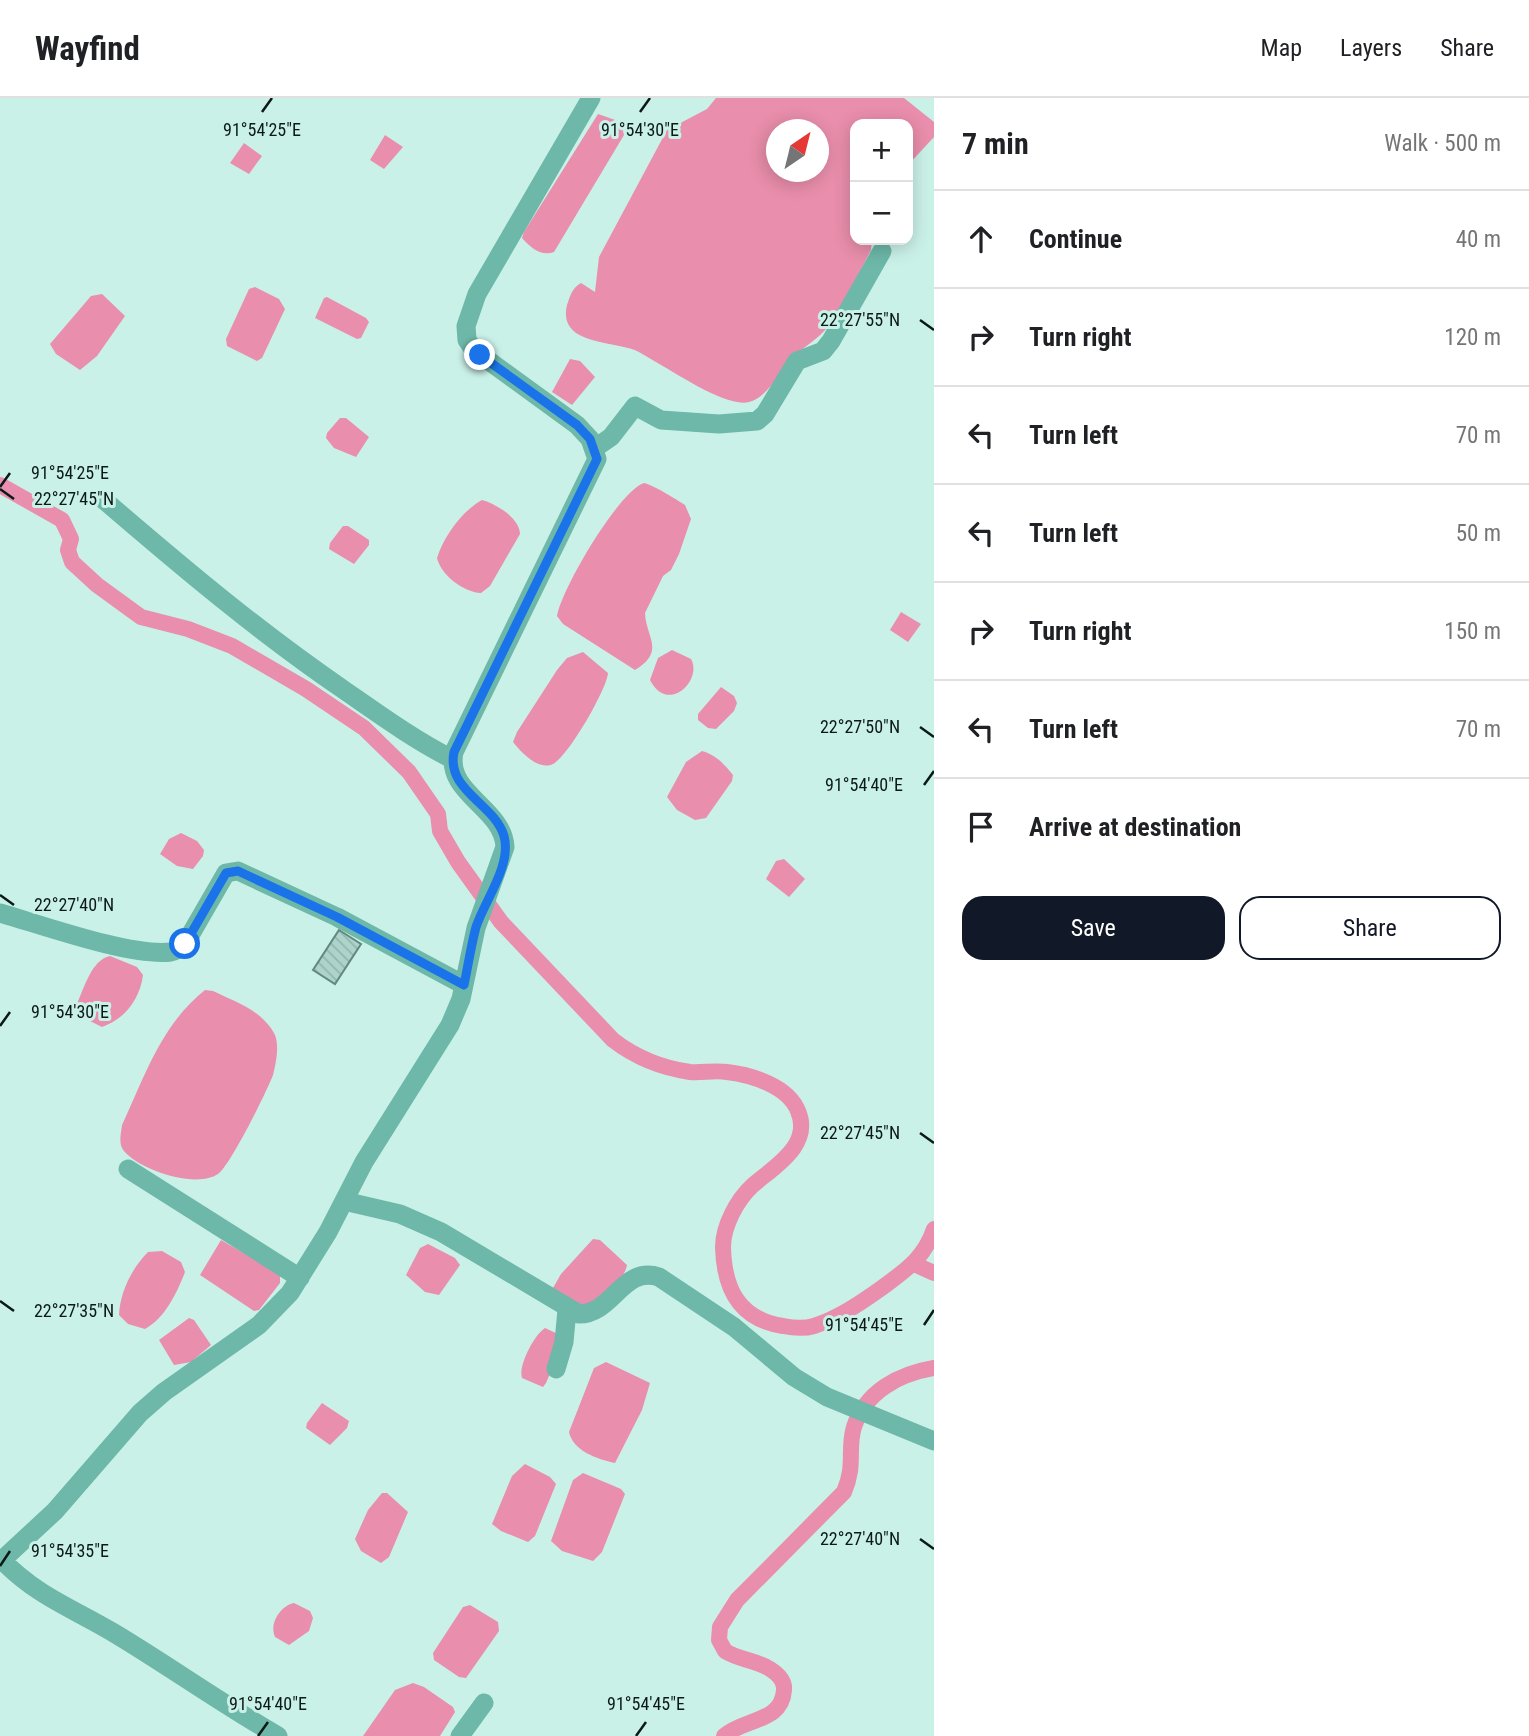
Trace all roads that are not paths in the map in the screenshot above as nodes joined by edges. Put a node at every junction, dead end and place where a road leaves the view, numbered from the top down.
1 (591, 98) edge
2 (882, 251) dead end
3 (595, 448) junction
4 (104, 500) dead end
5 (452, 759) junction
6 (0, 914) edge
7 (464, 985) junction
8 (128, 1169) dead end
9 (344, 1201) junction
10 (300, 1278) junction
11 (567, 1310) junction
12 (556, 1370) dead end
13 (934, 1441) edge
14 (1, 1561) edge
15 (484, 1703) dead end
16 (278, 1736) edge
17 (460, 1736) edge

1 - 3 street
2 - 3 street
3 - 5 street
4 - 5 street
5 - 7 street
6 - 7 street
7 - 9 street
8 - 10 street
9 - 10 street
9 - 11 street
10 - 14 street
11 - 12 street
11 - 13 street
14 - 16 street
15 - 17 street

